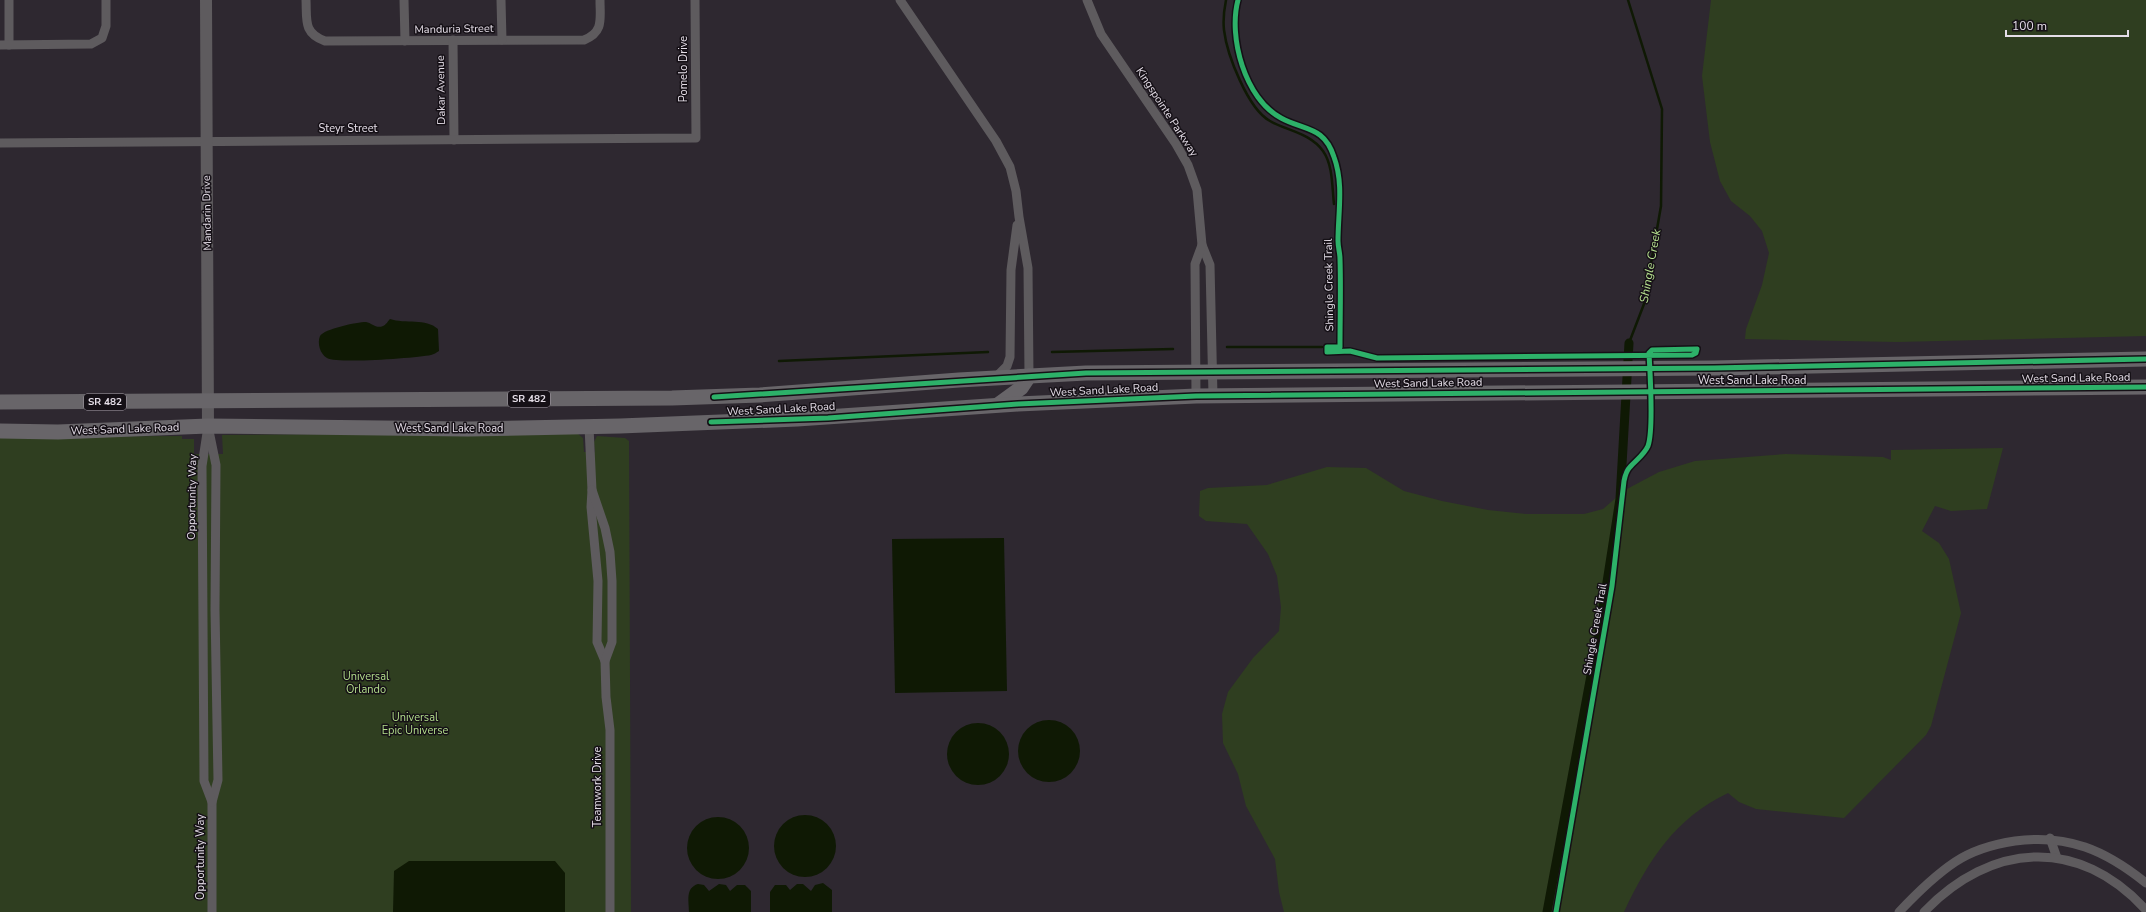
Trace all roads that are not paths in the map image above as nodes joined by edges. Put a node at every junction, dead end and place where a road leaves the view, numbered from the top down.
1 (9, 0) edge
2 (106, 0) edge
3 (206, 0) edge
4 (306, 0) edge
5 (404, 0) edge
6 (502, 0) edge
7 (600, 0) edge
8 (695, 0) edge
9 (900, 0) edge
10 (1087, 0) edge
11 (453, 40) junction
12 (502, 40) junction
13 (405, 41) junction
14 (5, 45) edge
15 (696, 138) joint
16 (454, 140) junction
17 (207, 142) junction
18 (0, 143) edge
19 (1019, 217) junction
20 (1202, 245) junction
21 (1195, 299) junction
22 (1212, 299) junction
23 (2146, 359) edge
24 (1212, 371) junction
25 (1196, 372) junction
26 (1029, 376) junction
27 (996, 378) junction
28 (2146, 387) edge
29 (1196, 396) junction
30 (1213, 396) junction
31 (209, 401) junction
32 (0, 402) edge
33 (999, 405) junction
34 (208, 426) junction
35 (589, 427) junction
36 (0, 431) edge
37 (592, 490) junction
38 (605, 661) junction
39 (212, 802) junction
40 (2050, 838) junction
41 (2061, 840) junction
42 (2057, 858) junction
43 (2146, 883) edge
44 (1915, 896) junction
45 (1926, 910) edge
46 (2146, 910) edge
47 (212, 912) edge
48 (610, 912) edge
49 (1899, 912) edge

1 - 14 street
2 - 14 street
3 - 17 street, Mandarin Drive
4 - 13 street, Manduria Street
5 - 13 street
6 - 12 street
7 - 12 street, Manduria Street
8 - 15 street, Pomelo Drive
9 - 19 street
10 - 20 street, Kingspointe Parkway
11 - 12 street, Manduria Street
11 - 13 street, Manduria Street
11 - 16 street, Dakar Avenue
15 - 16 street, Steyr Street
16 - 17 street, Steyr Street
17 - 18 street, Steyr Street
17 - 31 street, Mandarin Drive
19 - 26 street
19 - 27 street
20 - 21 street, Kingspointe Parkway
20 - 22 street, Kingspointe Parkway
21 - 22 street
21 - 25 street, Kingspointe Parkway
22 - 24 street, Kingspointe Parkway
23 - 24 main road, West Sand Lake Road / SR 482
24 - 25 main road, West Sand Lake Road / SR 482
24 - 30 street, Kingspointe Parkway
25 - 26 main road, West Sand Lake Road / SR 482
25 - 29 street, Kingspointe Parkway
26 - 27 main road, West Sand Lake Road / SR 482
26 - 33 main road
27 - 31 main road, West Sand Lake Road / SR 482
28 - 30 main road, West Sand Lake Road
29 - 30 main road, West Sand Lake Road
29 - 33 main road, West Sand Lake Road
31 - 32 main road, West Sand Lake Road / SR 482
31 - 34 street, Mandarin Drive
33 - 35 main road, West Sand Lake Road
34 - 35 main road, West Sand Lake Road
34 - 36 main road, West Sand Lake Road
34 - 39 street, Opportunity Way
34 - 39 street, Opportunity Way
35 - 37 street, Teamwork Drive
37 - 38 street, Teamwork Drive
37 - 38 street, Teamwork Drive
38 - 48 street, Teamwork Drive
39 - 47 street, Opportunity Way
40 - 41 street
40 - 42 street
40 - 44 street
41 - 42 street
41 - 43 street
42 - 45 street
42 - 46 street
44 - 45 street
44 - 49 street

